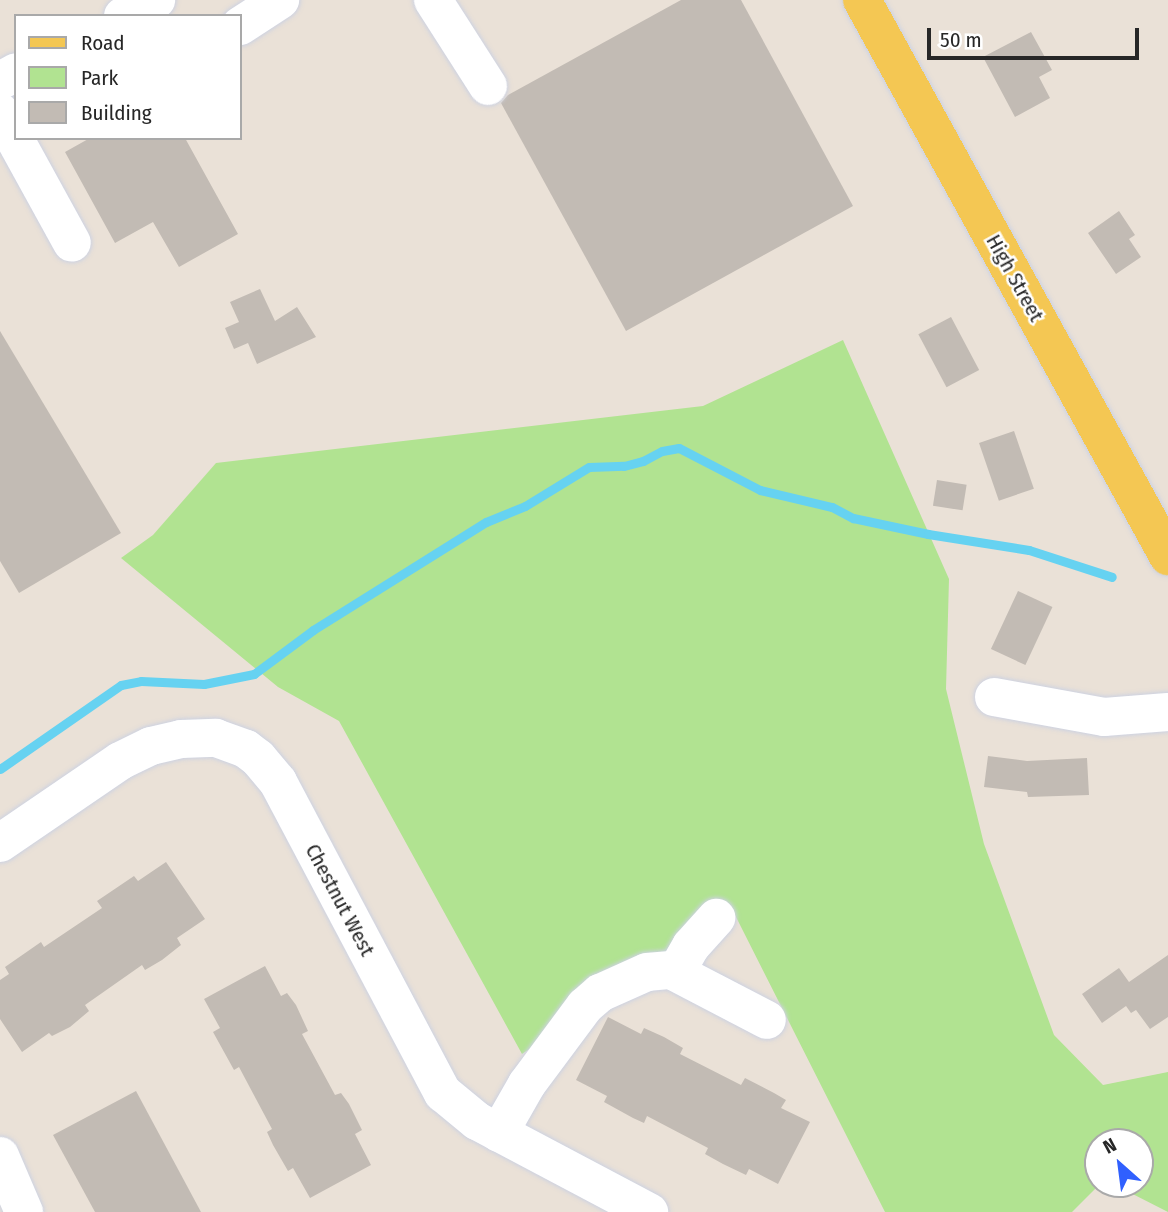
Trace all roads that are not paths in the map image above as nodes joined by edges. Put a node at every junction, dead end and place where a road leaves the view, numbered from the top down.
1 (156, 0) edge
2 (281, 0) edge
3 (433, 0) edge
4 (862, 0) edge
5 (127, 14) edge
6 (242, 25) edge
7 (488, 86) dead end
8 (0, 112) edge
9 (14, 137) edge
10 (15, 140) edge
11 (72, 243) dead end
12 (1168, 556) edge
13 (994, 697) dead end
14 (1168, 712) edge
15 (0, 843) edge
16 (716, 918) dead end
17 (676, 972) junction
18 (767, 1020) dead end
19 (499, 1133) junction
20 (0, 1156) edge
21 (24, 1212) edge
22 (649, 1212) edge

1 - 5 street
2 - 6 street
3 - 7 street
4 - 12 main road, High Street
8 - 9 street
10 - 11 street
13 - 14 street
15 - 19 street, Chestnut West
16 - 17 street
17 - 18 street
17 - 19 street
19 - 22 street, Chestnut West
20 - 21 street

